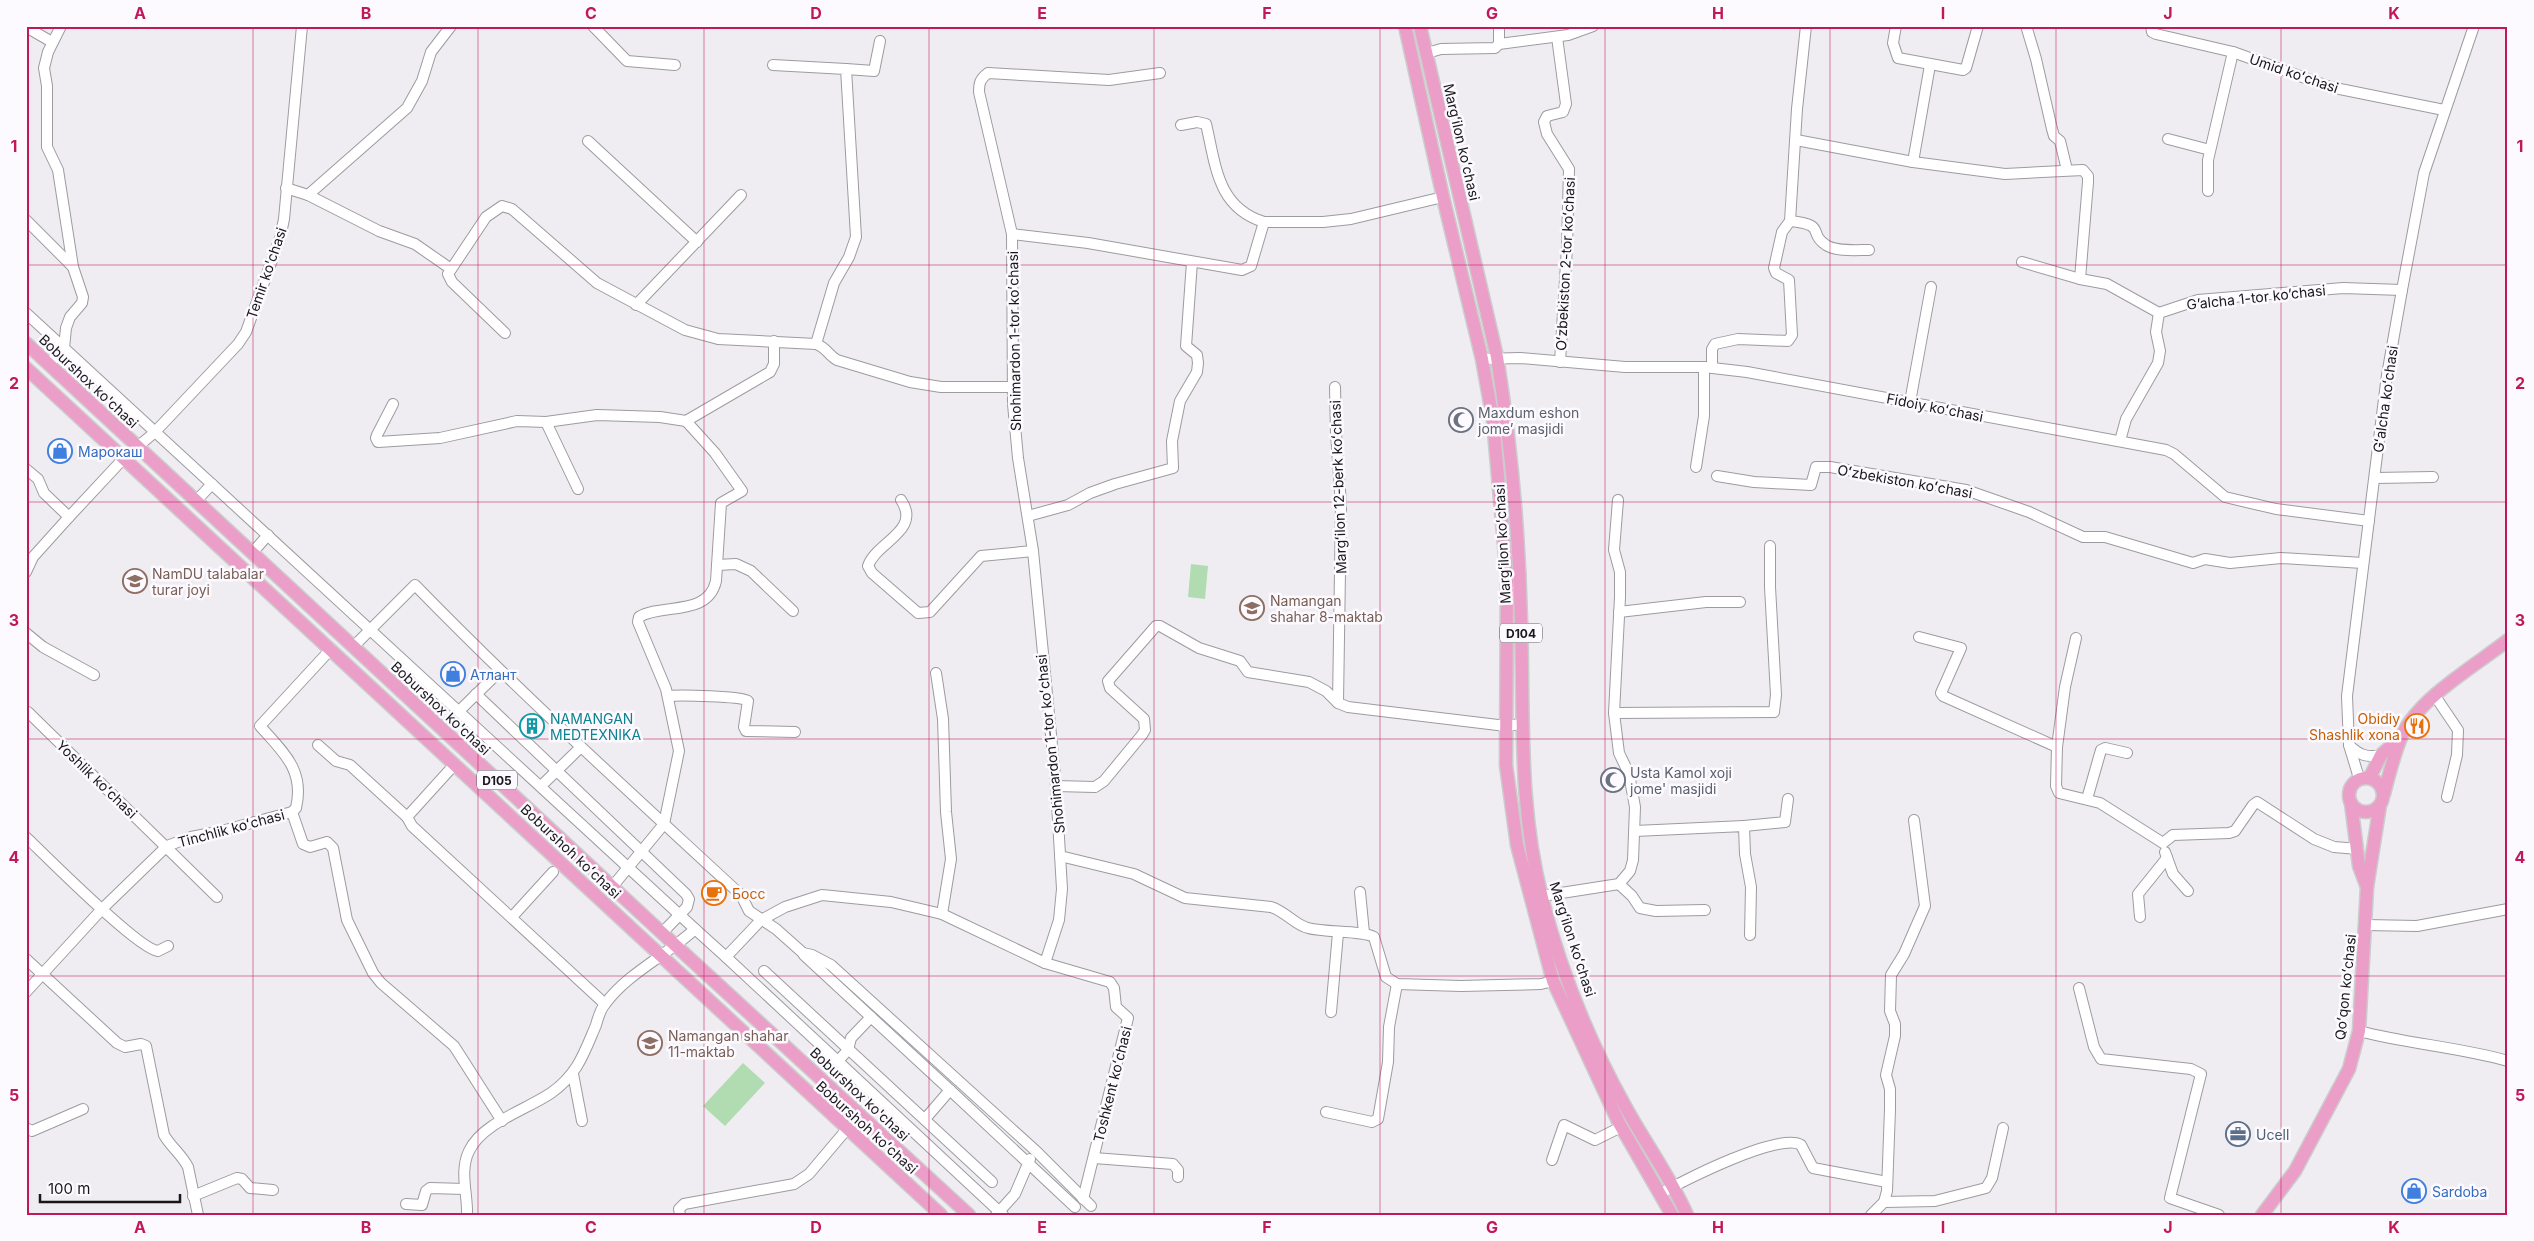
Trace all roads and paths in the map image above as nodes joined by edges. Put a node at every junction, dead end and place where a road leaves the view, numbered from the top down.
1 (61, 26) edge
2 (302, 26) edge
3 (451, 26) edge
4 (593, 26) edge
5 (1405, 26) edge
6 (1420, 26) edge
7 (1500, 26) edge
8 (1594, 26) edge
9 (1806, 26) edge
10 (1896, 26) edge
11 (1978, 26) edge
12 (2151, 26) edge
13 (2474, 26) edge
14 (26, 27) edge
15 (2026, 29) dead end
16 (1557, 36) junction
17 (880, 41) dead end
18 (52, 42) junction
19 (1499, 44) junction
20 (2233, 52) junction
21 (1427, 53) junction
22 (675, 65) dead end
23 (772, 65) dead end
24 (1930, 65) junction
25 (846, 69) junction
26 (1160, 73) dead end
27 (2444, 110) junction
28 (1180, 125) dead end
29 (2168, 139) dead end
30 (1796, 140) junction
31 (588, 141) dead end
32 (2210, 150) junction
33 (1913, 162) junction
34 (2067, 170) junction
35 (286, 188) junction
36 (2208, 191) dead end
37 (308, 195) junction
38 (741, 195) dead end
39 (1443, 197) junction
40 (26, 220) edge
41 (1790, 221) junction
42 (1264, 222) junction
43 (1012, 234) junction
44 (698, 242) junction
45 (1869, 250) dead end
46 (1192, 262) junction
47 (2022, 262) dead end
48 (73, 267) junction
49 (451, 269) junction
50 (2080, 279) junction
51 (1931, 286) dead end
52 (2402, 290) junction
53 (636, 305) junction
54 (26, 313) edge
55 (2159, 313) junction
56 (505, 334) dead end
57 (774, 341) junction
58 (26, 344) edge
59 (816, 344) junction
60 (64, 348) junction
61 (1497, 357) junction
62 (1482, 359) junction
63 (1560, 362) junction
64 (49, 364) junction
65 (1708, 367) junction
66 (26, 368) edge
67 (1335, 387) dead end
68 (1013, 388) junction
69 (1910, 402) junction
70 (393, 404) dead end
71 (686, 421) junction
72 (546, 422) junction
73 (154, 433) junction
74 (2120, 441) junction
75 (138, 447) junction
76 (124, 458) junction
77 (1696, 467) dead end
78 (26, 469) edge
79 (1717, 476) dead end
80 (2433, 477) dead end
81 (2375, 478) junction
82 (212, 484) junction
83 (578, 489) dead end
84 (901, 500) dead end
85 (1618, 500) dead end
86 (196, 501) junction
87 (1028, 516) junction
88 (69, 517) junction
89 (2369, 521) junction
90 (268, 536) junction
91 (1770, 546) dead end
92 (1033, 551) junction
93 (252, 553) junction
94 (30, 554) edge
95 (2363, 563) junction
96 (717, 565) junction
97 (26, 572) edge
98 (1740, 602) dead end
99 (793, 612) dead end
100 (1619, 612) junction
101 (371, 629) junction
102 (26, 633) edge
103 (1919, 637) dead end
104 (2076, 638) dead end
105 (2508, 640) edge
106 (353, 646) junction
107 (331, 649) junction
108 (500, 670) junction
109 (936, 673) dead end
110 (94, 675) dead end
111 (476, 694) junction
112 (668, 696) junction
113 (2435, 696) junction
114 (1338, 703) junction
115 (459, 710) junction
116 (28, 712) dead end
117 (1614, 713) junction
118 (1521, 724) junction
119 (1506, 726) junction
120 (795, 732) dead end
121 (2402, 735) junction
122 (318, 745) dead end
123 (2349, 745) junction
124 (2056, 746) junction
125 (581, 747) junction
126 (2127, 753) dead end
127 (2381, 755) junction
128 (454, 764) junction
129 (556, 771) junction
130 (2365, 778) junction
131 (541, 786) junction
132 (1056, 786) junction
133 (2447, 797) dead end
134 (1788, 799) dead end
135 (2087, 799) junction
136 (2382, 799) junction
137 (2351, 804) junction
138 (292, 812) junction
139 (407, 817) junction
140 (1914, 820) dead end
141 (664, 824) junction
142 (1744, 826) junction
143 (1635, 831) junction
144 (26, 837) edge
145 (2163, 843) junction
146 (167, 846) junction
147 (2358, 849) junction
148 (642, 853) junction
149 (1060, 856) junction
150 (2167, 858) junction
151 (629, 868) junction
152 (553, 872) dead end
153 (1619, 884) junction
154 (612, 887) junction
155 (2367, 887) junction
156 (2188, 891) dead end
157 (1360, 892) dead end
158 (1542, 896) junction
159 (217, 897) dead end
160 (102, 910) junction
161 (1705, 910) dead end
162 (2508, 910) edge
163 (942, 914) junction
164 (680, 915) junction
165 (2140, 916) dead end
166 (512, 917) junction
167 (761, 920) junction
168 (2366, 925) junction
169 (695, 929) junction
170 (662, 933) junction
171 (1338, 933) junction
172 (1364, 933) junction
173 (1750, 935) dead end
174 (675, 945) junction
175 (168, 946) dead end
176 (803, 953) junction
177 (661, 957) junction
178 (726, 957) junction
179 (26, 959) edge
180 (1045, 963) junction
181 (764, 971) dead end
182 (42, 975) junction
183 (1553, 981) junction
184 (1397, 984) junction
185 (2079, 988) dead end
186 (26, 992) edge
187 (605, 1004) junction
188 (1331, 1012) dead end
189 (871, 1017) junction
190 (2359, 1031) junction
191 (848, 1050) junction
192 (838, 1061) junction
193 (2508, 1061) edge
194 (573, 1074) junction
195 (950, 1090) junction
196 (83, 1109) dead end
197 (1326, 1112) dead end
198 (502, 1121) junction
199 (582, 1121) dead end
200 (928, 1122) junction
201 (1621, 1127) junction
202 (26, 1128) edge
203 (2003, 1128) dead end
204 (847, 1129) junction
205 (920, 1137) junction
206 (1037, 1152) junction
207 (1094, 1158) junction
208 (1552, 1160) dead end
209 (1027, 1162) junction
210 (1178, 1177) dead end
211 (992, 1182) dead end
212 (1887, 1182) junction
213 (1674, 1186) junction
214 (465, 1189) junction
215 (273, 1190) dead end
216 (1660, 1194) junction
217 (193, 1196) junction
218 (1083, 1199) junction
219 (1884, 1202) junction
220 (406, 1204) dead end
221 (1091, 1206) dead end
222 (1075, 1207) dead end
223 (999, 1213) edge
224 (198, 1215) edge
225 (467, 1215) edge
226 (680, 1215) edge
227 (941, 1215) edge
228 (969, 1215) edge
229 (1672, 1215) edge
230 (1687, 1215) edge
231 (1871, 1215) edge
232 (2219, 1215) edge
233 (2262, 1215) edge

1 - 18 street
2 - 35 street, Temir ko'chasi
3 - 37 street
4 - 22 street
5 - 39 main road, Margʻilon koʻchasi / D104
6 - 21 main road, Margʻilon koʻchasi / D104
7 - 19 street
8 - 16 street
9 - 30 street
10 - 24 street
11 - 24 street
12 - 20 street, Umid koʻchasi
13 - 27 street, Gʻalcha koʻchasi
14 - 18 street
15 - 34 street
16 - 19 street
16 - 63 street, Oʻzbekiston 2-tor koʻchasi
17 - 25 street
18 - 48 street
19 - 21 street
20 - 27 street, Umid koʻchasi
20 - 32 street
21 - 61 main road, Margʻilon koʻchasi / D104
23 - 25 street
24 - 33 street
25 - 59 street
26 - 43 street
27 - 52 street, Gʻalcha koʻchasi
28 - 42 street
29 - 32 street
30 - 33 street
30 - 41 street
31 - 44 street
32 - 36 street
33 - 34 street
34 - 50 street
35 - 37 street
35 - 73 street, Temir ko'chasi
37 - 49 street
38 - 44 street
39 - 42 street
39 - 62 main road, Margʻilon koʻchasi / D104
40 - 48 street
41 - 45 street
41 - 65 street
42 - 46 street, Shohimardon 1-tor koʻchasi
43 - 46 street, Shohimardon 1-tor koʻchasi
43 - 68 street, Shohimardon 1-tor koʻchasi
44 - 53 street
46 - 87 street
47 - 50 street
48 - 60 street
49 - 53 street
49 - 56 street
50 - 55 street
51 - 69 street
52 - 55 street, Gʼalcha 1-tor koʼchasi
52 - 81 street, Gʻalcha koʻchasi
53 - 57 street
54 - 60 street
55 - 74 street
57 - 59 street
57 - 71 street
58 - 64 main road, Boburshox ko'chasi / D105
59 - 68 street
60 - 64 street
60 - 73 street
61 - 62 street, Fidoiy koʻchasi
61 - 63 street, Fidoiy koʻchasi
61 - 118 main road, Margʻilon koʻchasi / D104
62 - 119 main road, Margʻilon koʻchasi / D104
63 - 65 street, Fidoiy koʻchasi
64 - 75 main road, Boburshox ko'chasi / D105
65 - 69 street, Fidoiy koʻchasi
65 - 77 street
66 - 76 main road, Boburshoh koʻchasi / D105
67 - 114 street, Margʻilon 12-berk koʻchasi
68 - 87 street, Shohimardon 1-tor koʻchasi
69 - 74 street, Fidoiy koʻchasi
70 - 72 street
71 - 72 street
71 - 96 street
72 - 83 street
73 - 75 street, Temir ko'chasi
73 - 82 street
74 - 89 street, Fidoiy koʻchasi
75 - 76 street, Temir ko'chasi
75 - 86 main road, Boburshox ko'chasi / D105
76 - 88 street, Temir ko'chasi
76 - 107 main road, Boburshoh koʻchasi / D105
78 - 88 street
79 - 95 street, Oʻzbekiston koʻchasi
80 - 81 street
81 - 89 street, Gʻalcha koʻchasi
82 - 86 street
82 - 90 street
84 - 92 street
85 - 100 street
86 - 93 main road, Boburshox ko'chasi / D105
87 - 92 street, Shohimardon 1-tor koʻchasi
88 - 94 street, Temir ko'chasi
89 - 95 street, Gʻalcha koʻchasi
90 - 93 street
90 - 101 street
91 - 117 street
92 - 132 street, Shohimardon 1-tor koʻchasi
93 - 106 main road, Boburshox ko'chasi / D105
94 - 97 street, Temir ko'chasi
95 - 123 street, Gʻalcha koʻchasi
96 - 99 street
96 - 112 street
98 - 100 street
100 - 117 street
101 - 106 street
101 - 108 street
101 - 115 street
102 - 110 street
103 - 124 street
104 - 124 street
105 - 113 main road, Qoʻqon koʻchasi
106 - 154 main road, Boburshox ko'chasi / D105
107 - 128 main road, Boburshoh koʻchasi / D105
107 - 138 street, Tinchlik koʻchasi
108 - 111 street
108 - 125 street
109 - 163 street
111 - 115 street
111 - 129 street
112 - 120 street
112 - 141 street
113 - 121 main road, Qoʻqon koʻchasi
113 - 133 street
114 - 119 street
114 - 132 street
115 - 131 street
116 - 146 street, Yoshlik koʻchasi
117 - 143 street
118 - 119 street
118 - 158 main road, Margʻilon koʻchasi / D104
119 - 183 main road, Margʻilon koʻchasi / D104
121 - 127 main road, Qoʻqon koʻchasi
121 - 136 main road, Qoʻqon koʻchasi
122 - 139 street
123 - 127 street
123 - 130 street, Gʻalcha koʻchasi
124 - 135 street
125 - 129 street
125 - 141 street
126 - 135 street
127 - 130 main road, Qoʻqon koʻchasi
128 - 139 street
128 - 177 main road, Boburshoh koʻchasi / D105
129 - 131 street
129 - 148 street
130 - 136 main road
130 - 137 main road
131 - 151 street
132 - 149 street, Shohimardon 1-tor koʻchasi
134 - 142 street
135 - 145 street
136 - 137 main road
136 - 155 main road, Qoʻqon koʻchasi
137 - 147 main road, Qoʻqon koʻchasi
138 - 146 street, Tinchlik koʻchasi
138 - 198 street
139 - 166 street
140 - 212 street
141 - 148 street
141 - 167 street
142 - 143 street
142 - 173 street
143 - 153 street
144 - 160 street
145 - 147 street
145 - 150 street
146 - 159 street, Yoshlik koʻchasi
146 - 160 street, Tinchlik koʻchasi
147 - 155 main road, Qoʻqon koʻchasi
148 - 151 street
148 - 164 street
149 - 171 street
149 - 180 street, Shohimardon 1-tor koʻchasi
150 - 156 street
150 - 165 street
151 - 154 street
151 - 164 street
152 - 166 street
153 - 158 street
153 - 161 street
154 - 170 main road, Boburshox ko'chasi / D105
155 - 168 main road, Qoʻqon koʻchasi
157 - 172 street
158 - 213 main road, Margʻilon koʻchasi / D104
160 - 175 street
160 - 182 street, Tinchlik koʻchasi
162 - 168 street
163 - 167 street
163 - 180 street
164 - 169 street
164 - 170 street
166 - 187 street
167 - 176 street
167 - 178 street
168 - 190 main road, Qoʻqon koʻchasi
169 - 174 street
169 - 178 street
170 - 174 main road, Boburshox ko'chasi / D105
171 - 172 street
171 - 188 street
172 - 184 street
174 - 177 street
174 - 228 main road, Boburshox ko'chasi / D105
176 - 189 street
176 - 206 street
177 - 187 street
177 - 204 main road, Boburshoh koʻchasi / D105
178 - 192 street
179 - 182 street
180 - 207 street, Toshkent koʻchasi
181 - 191 street
182 - 186 street, Tinchlik koʻchasi
182 - 217 street
183 - 184 street
183 - 201 main road, Margʻilon koʻchasi / D104
184 - 197 street
185 - 232 street
187 - 194 street
189 - 191 street
189 - 195 street
190 - 193 street
190 - 233 main road, Qoʻqon koʻchasi
191 - 192 street
191 - 200 street
192 - 205 street
194 - 198 street
194 - 199 street
195 - 200 street
195 - 209 street
196 - 202 street
198 - 214 street
200 - 205 street
200 - 211 street
201 - 208 street
201 - 216 main road, Margʻilon koʻchasi / D104
203 - 219 street
204 - 226 street
204 - 227 main road, Boburshoh koʻchasi / D105
205 - 223 street
206 - 209 street
206 - 218 street
207 - 210 street
207 - 218 street, Toshkent koʻchasi
209 - 222 street
209 - 223 street
212 - 213 street
212 - 219 street
213 - 216 street
213 - 230 main road, Margʻilon koʻchasi / D104
214 - 220 street
214 - 225 street
215 - 217 street
216 - 229 main road, Margʻilon koʻchasi / D104
217 - 224 street
218 - 221 street
219 - 231 street

